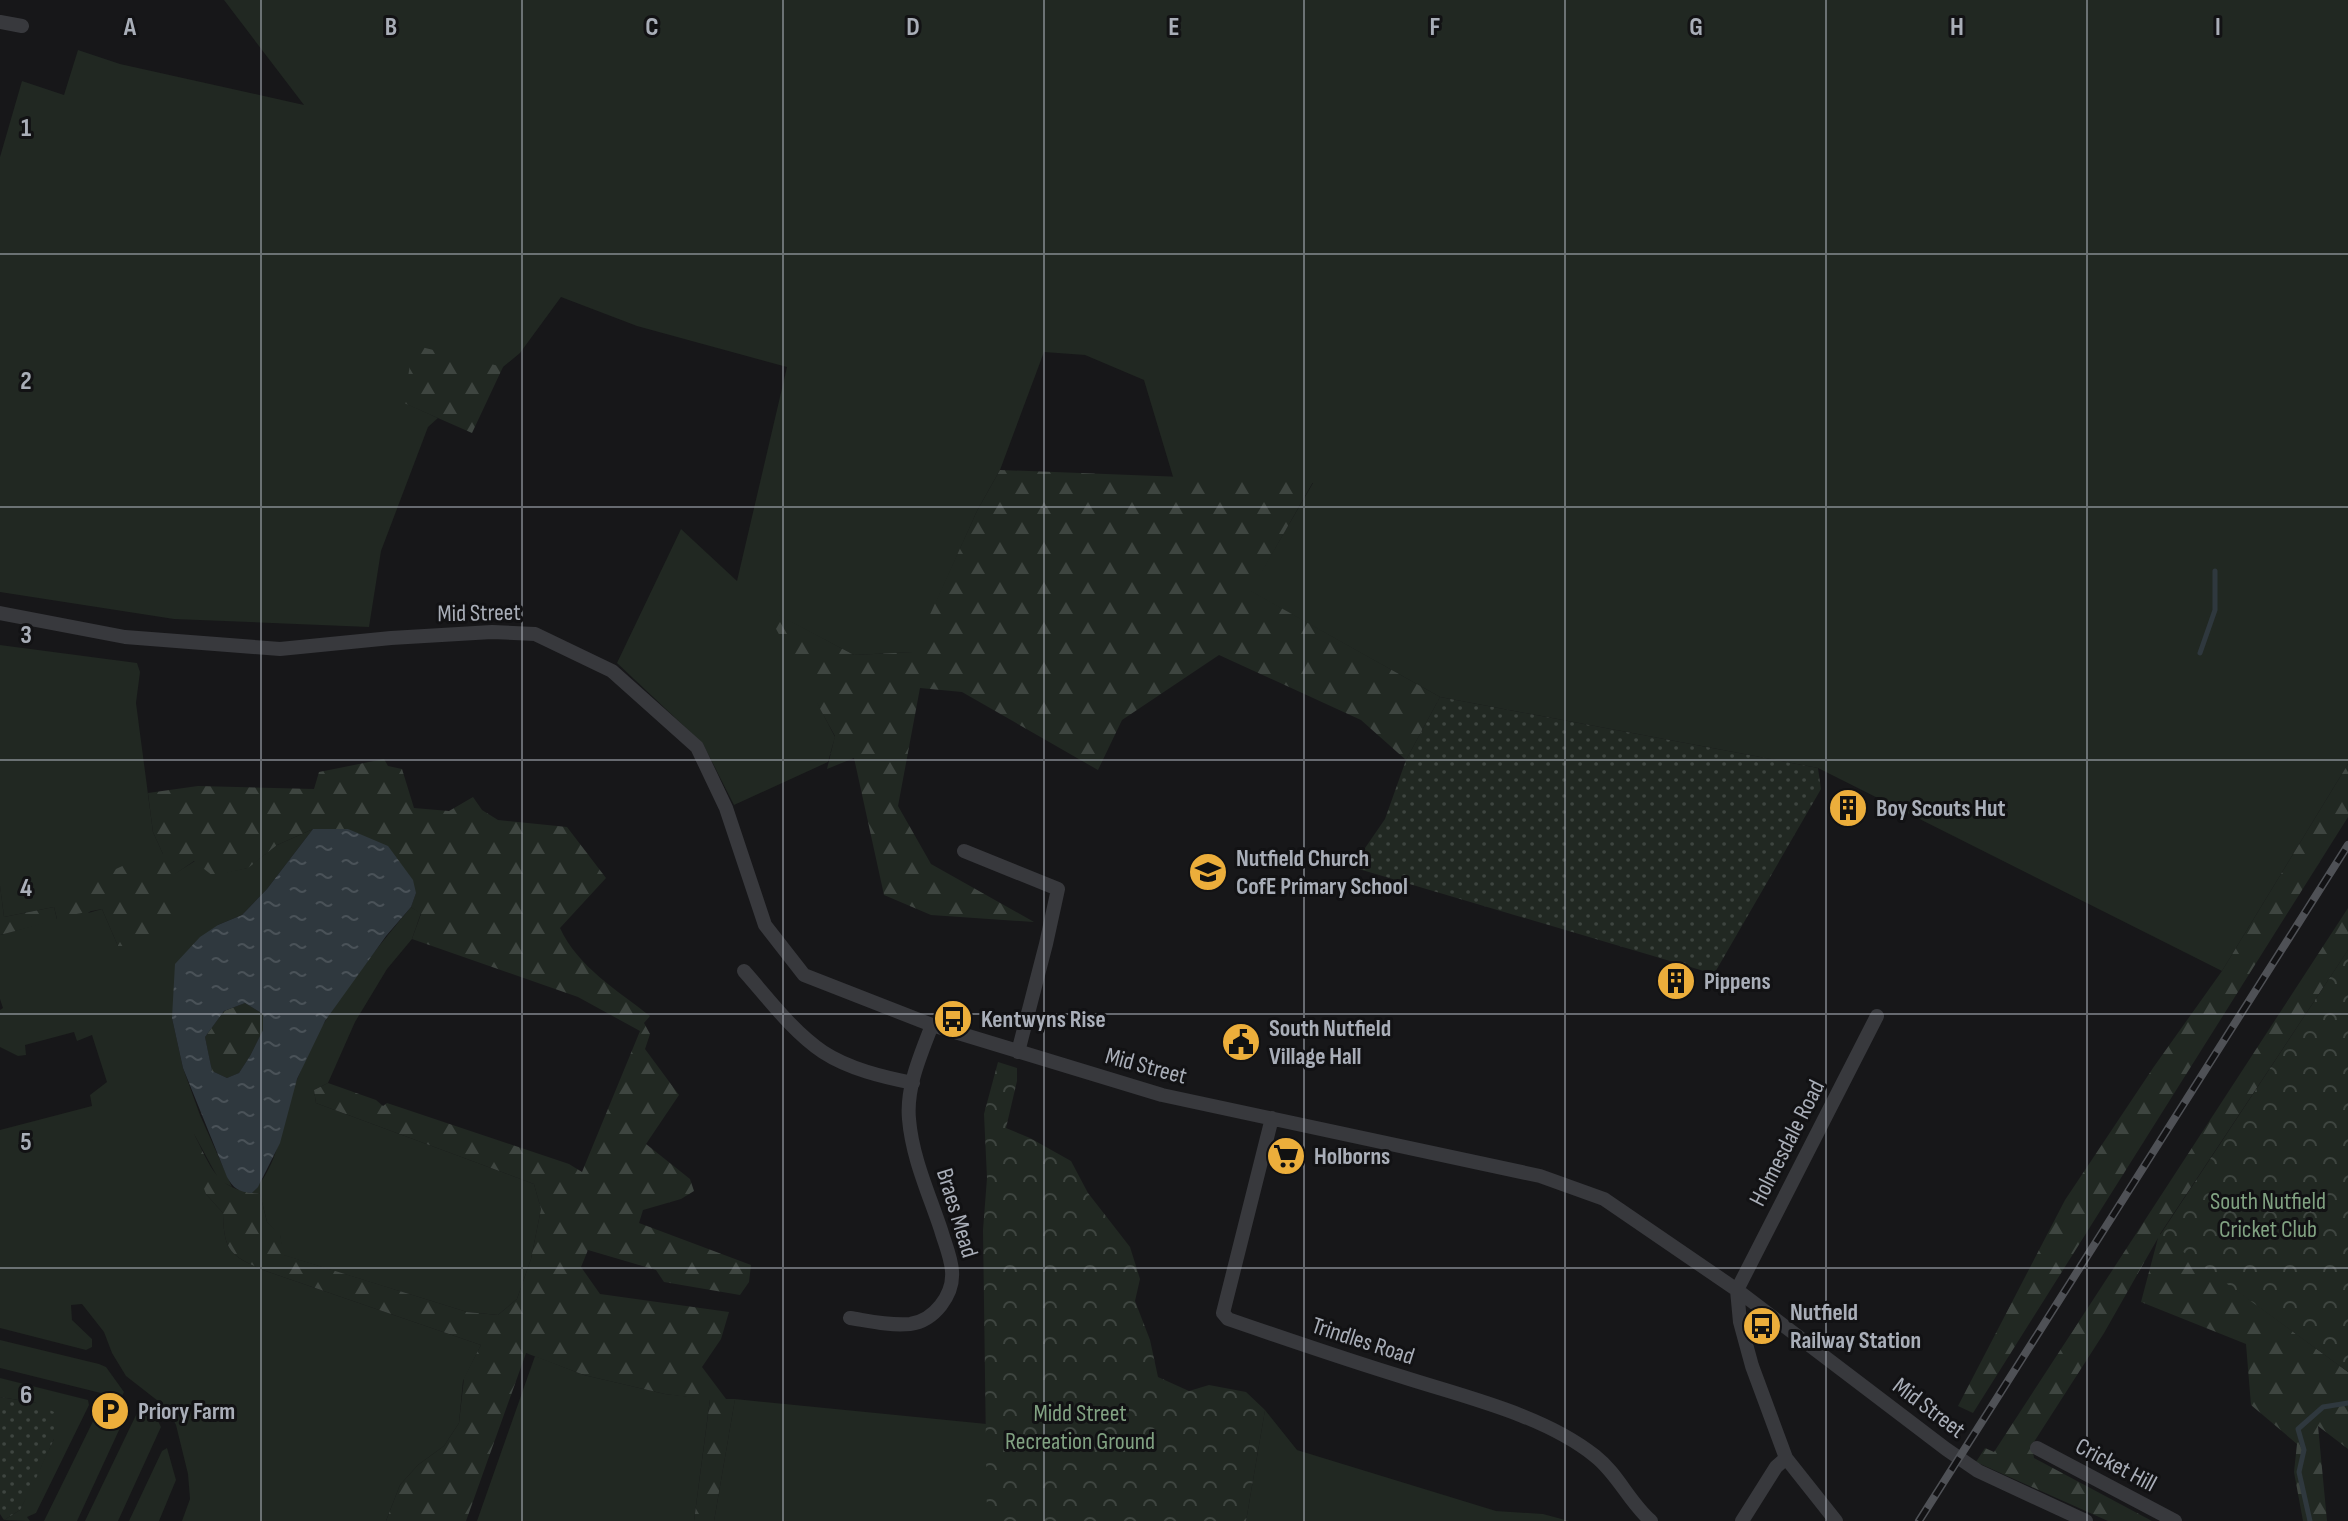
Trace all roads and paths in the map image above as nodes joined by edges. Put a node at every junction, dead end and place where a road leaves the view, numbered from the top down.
1 (0, 22) edge
2 (22, 26) dead end
3 (0, 613) edge
4 (964, 851) dead end
5 (744, 971) dead end
6 (1877, 1016) dead end
7 (932, 1025) junction
8 (1018, 1052) junction
9 (913, 1083) junction
10 (1272, 1118) junction
11 (1737, 1290) junction
12 (850, 1318) dead end
13 (2037, 1448) dead end
14 (1786, 1458) junction
15 (1651, 1521) edge
16 (1742, 1521) edge
17 (1836, 1521) edge
18 (2086, 1521) edge
19 (2175, 1521) edge

1 - 2 street
3 - 7 street, Mid Street
4 - 8 street
5 - 9 street
6 - 11 street, Holmesdale Road
7 - 8 street, Mid Street
7 - 9 street, Braes Mead
8 - 10 street, Mid Street
9 - 12 street, Braes Mead
10 - 11 street, Mid Street
10 - 15 street, Trindles Road
11 - 14 street
11 - 18 street, Mid Street
13 - 19 street, Cricket Hill
14 - 16 street
14 - 17 street

